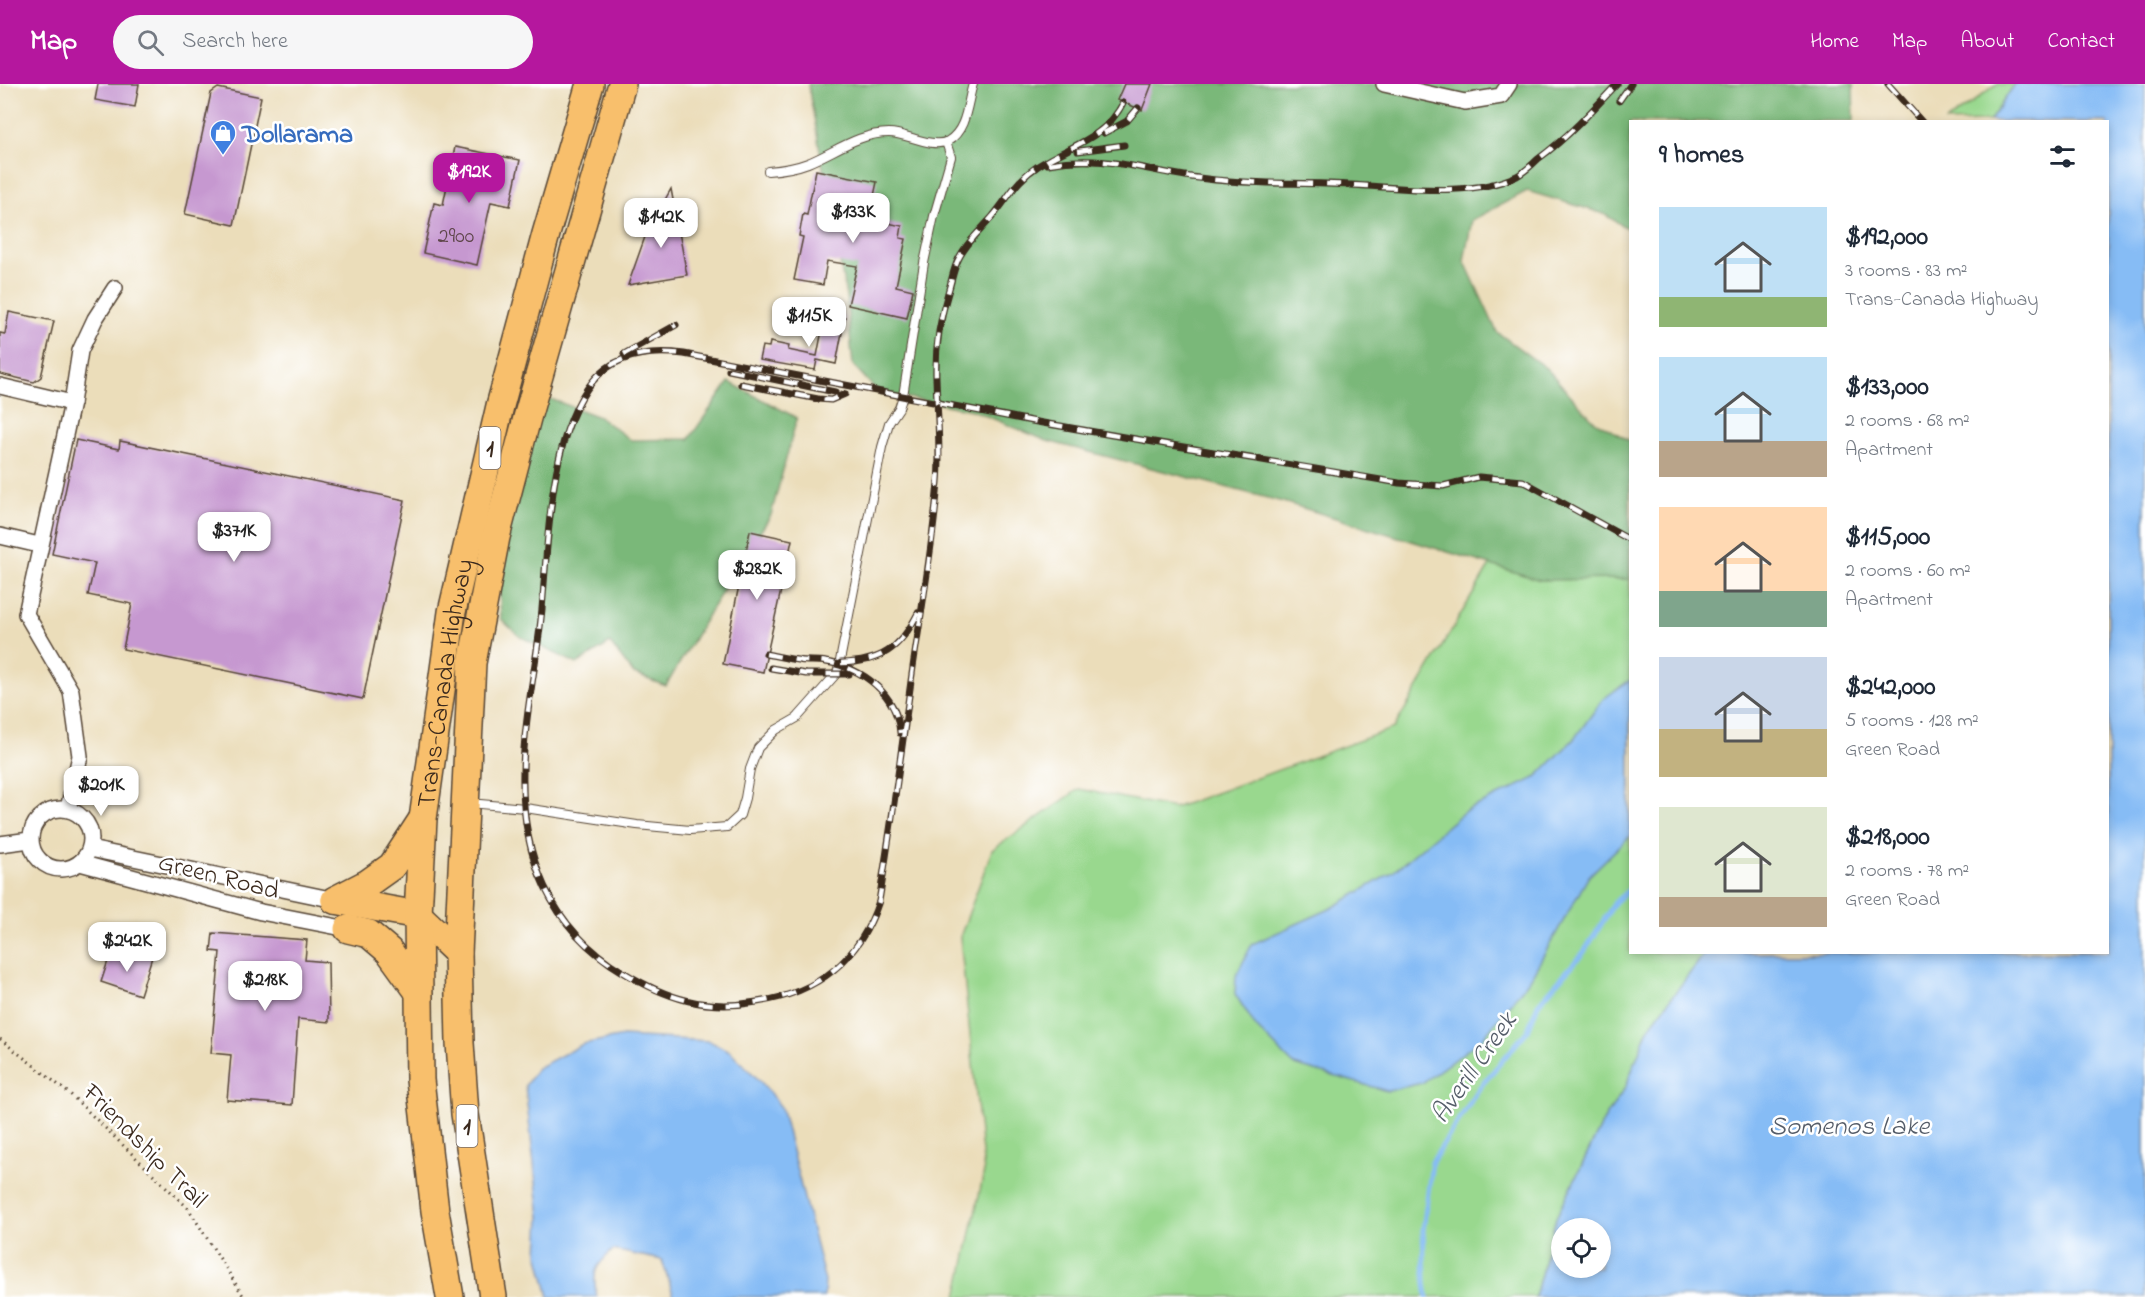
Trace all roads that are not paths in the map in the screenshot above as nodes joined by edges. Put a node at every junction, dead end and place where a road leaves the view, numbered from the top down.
1 (590, 84) edge
2 (622, 84) edge
3 (973, 84) edge
4 (1383, 84) edge
5 (1509, 84) edge
6 (946, 142) junction
7 (768, 171) dead end
8 (115, 288) dead end
9 (0, 386) edge
10 (72, 403) junction
11 (0, 536) edge
12 (39, 545) junction
13 (464, 803) junction
14 (68, 809) junction
15 (423, 819) junction
16 (30, 840) junction
17 (0, 844) edge
18 (90, 849) junction
19 (80, 863) junction
20 (335, 900) junction
21 (417, 915) junction
22 (348, 929) joint
23 (458, 953) junction
24 (418, 992) junction
25 (450, 1297) edge
26 (493, 1297) edge

1 - 15 highway, Trans-Canada Highway / 1
2 - 13 highway, Trans-Canada Highway / 1
3 - 6 lane
4 - 5 street
6 - 7 lane
6 - 13 lane
8 - 10 street
9 - 10 street
10 - 12 street
11 - 12 street
12 - 14 street
13 - 23 highway, Trans-Canada Highway / 1
14 - 16 street
14 - 18 street
15 - 20 highway
15 - 21 highway, Trans-Canada Highway / 1
16 - 17 street
16 - 19 street
18 - 19 street
18 - 20 street, Green Road
19 - 22 street, Green Road
20 - 21 highway
21 - 23 highway
21 - 24 highway, Trans-Canada Highway / 1
22 - 24 highway
23 - 26 highway, Trans-Canada Highway / 1
24 - 25 highway, Trans-Canada Highway / 1

